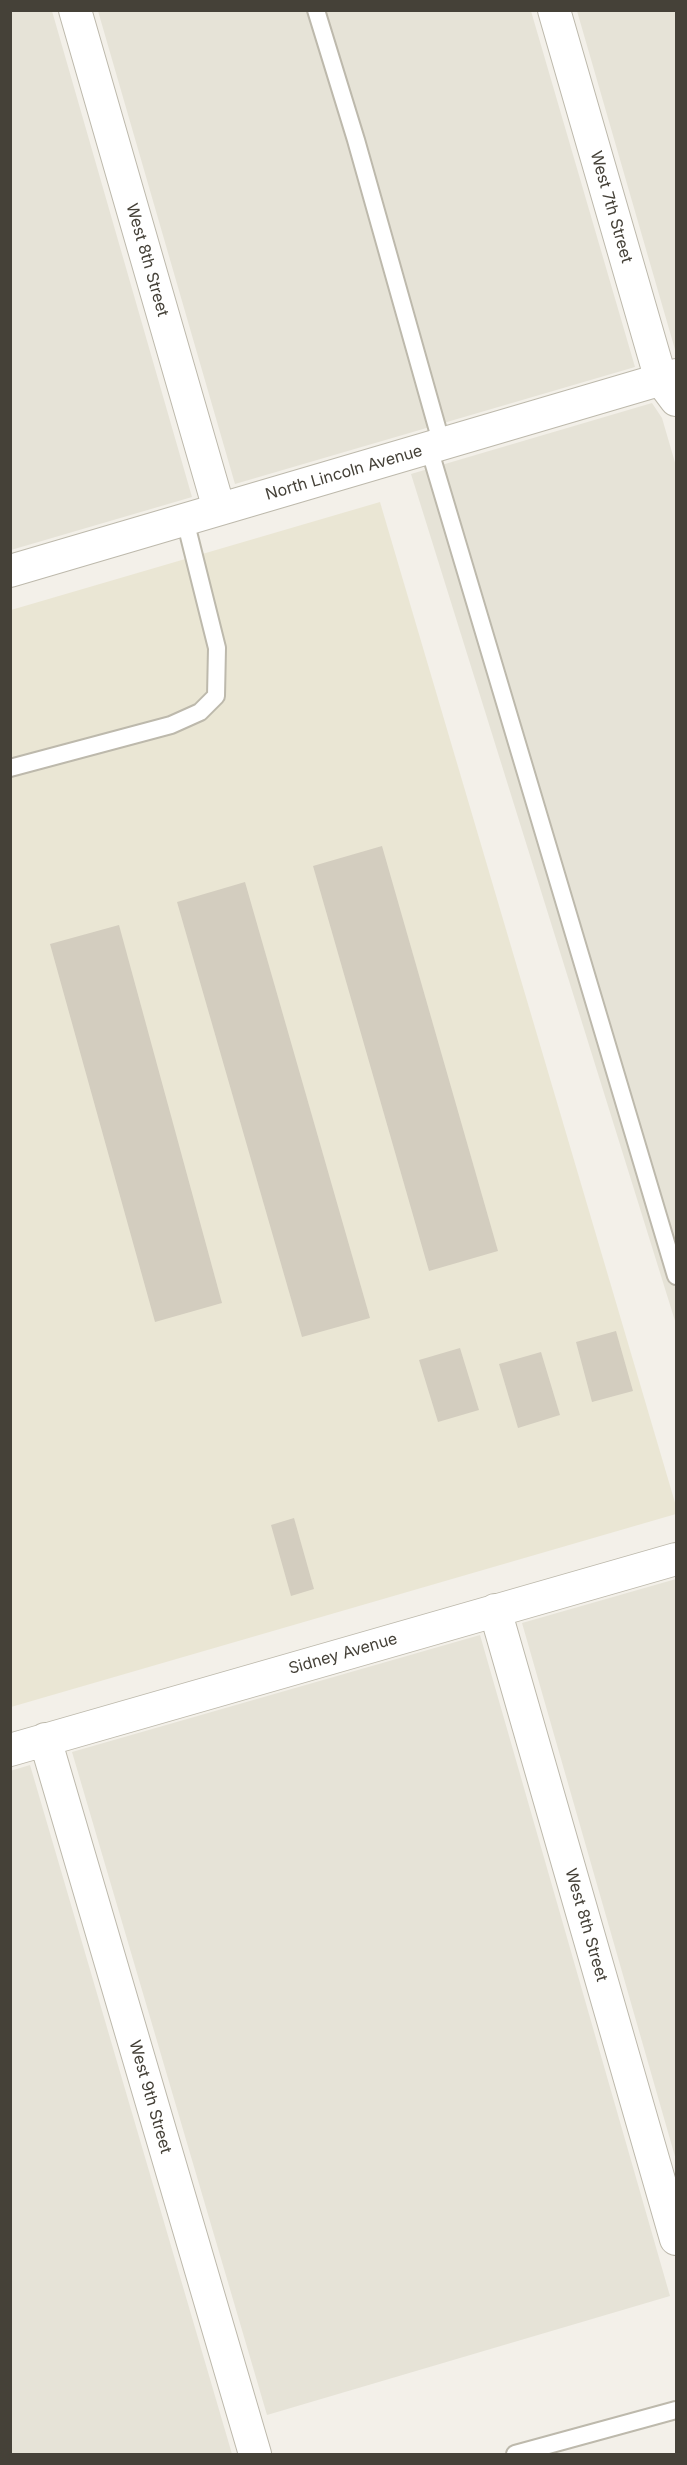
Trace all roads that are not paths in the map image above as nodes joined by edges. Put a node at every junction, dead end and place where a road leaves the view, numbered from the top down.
1 (75, 10) edge
2 (316, 10) edge
3 (554, 10) edge
4 (671, 385) edge
5 (436, 447) junction
6 (219, 509) junction
7 (185, 520) junction
8 (10, 571) edge
9 (10, 768) edge
10 (676, 1276) edge
11 (676, 1559) edge
12 (495, 1610) junction
13 (45, 1740) junction
14 (10, 1750) edge
15 (676, 2239) edge
16 (676, 2410) edge
17 (255, 2454) edge
18 (515, 2454) edge

1 - 6 street, West 8th Street
2 - 5 lane
3 - 4 street, West 7th Street
4 - 5 street, North Lincoln Avenue
5 - 6 street, North Lincoln Avenue
5 - 10 lane
6 - 7 street, North Lincoln Avenue
7 - 8 street, North Lincoln Avenue
7 - 9 lane
11 - 12 street, Sidney Avenue
12 - 13 street, Sidney Avenue
12 - 15 street, West 8th Street
13 - 14 street, Sidney Avenue
13 - 17 street, West 9th Street
16 - 18 lane

